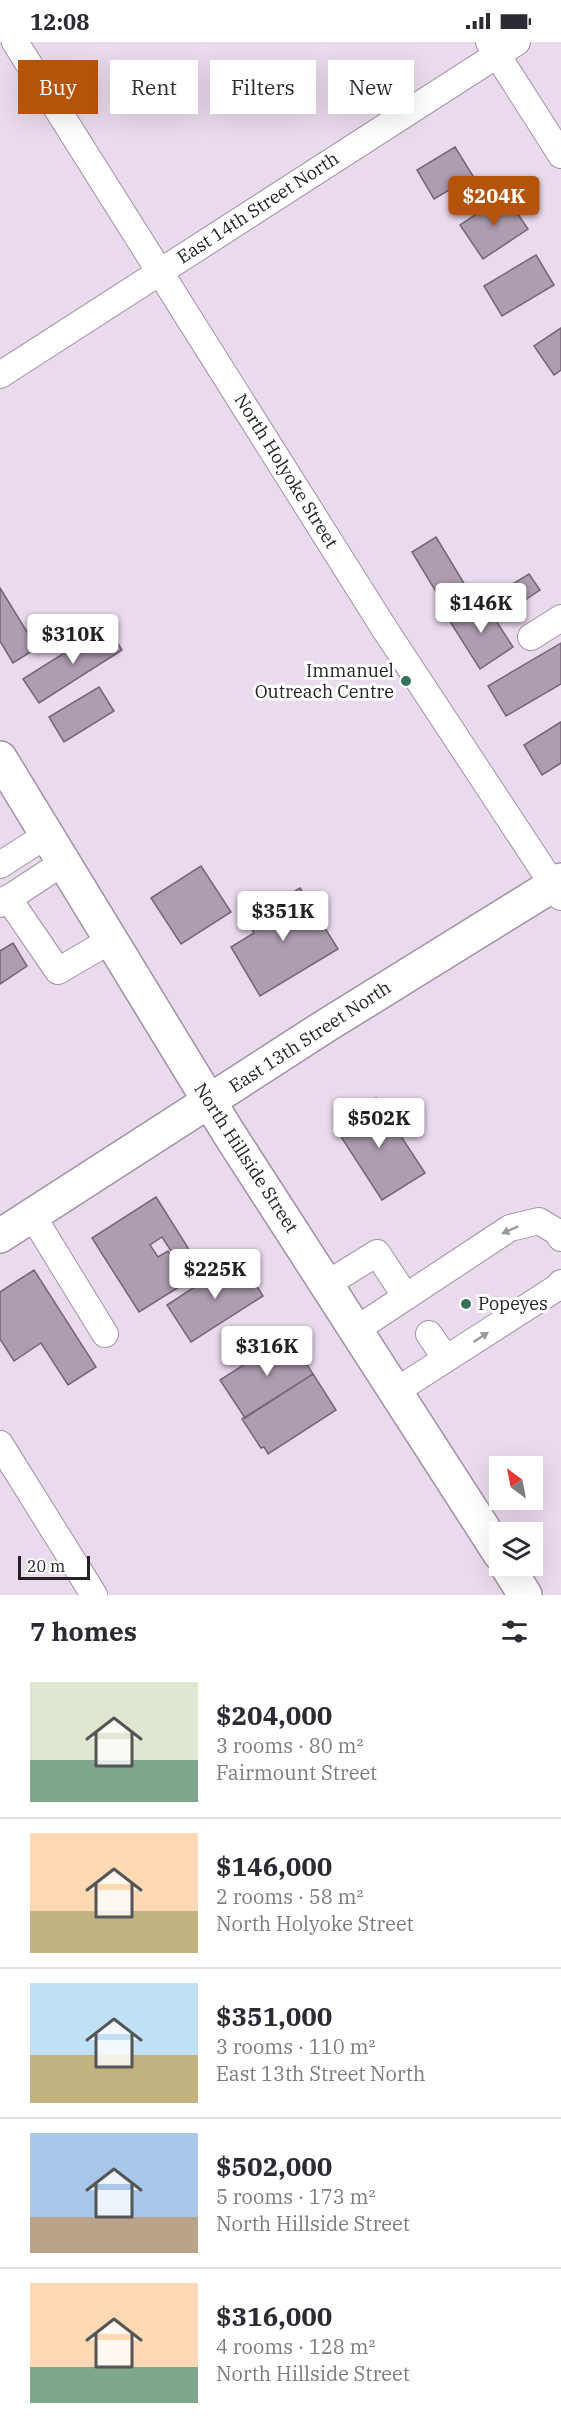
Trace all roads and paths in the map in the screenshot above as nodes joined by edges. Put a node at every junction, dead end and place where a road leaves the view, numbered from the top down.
1 (15, 42) edge
2 (501, 46) edge
3 (561, 155) edge
4 (160, 271) junction
5 (0, 375) edge
6 (561, 618) edge
7 (531, 637) dead end
8 (0, 758) edge
9 (56, 849) junction
10 (0, 865) edge
11 (558, 887) edge
12 (4, 901) edge
13 (111, 940) junction
14 (209, 1102) junction
15 (32, 1215) junction
16 (0, 1236) edge
17 (561, 1238) edge
18 (561, 1283) edge
19 (327, 1284) junction
20 (406, 1297) junction
21 (357, 1329) junction
22 (105, 1334) dead end
23 (429, 1334) dead end
24 (446, 1359) junction
25 (396, 1391) junction
26 (0, 1444) edge
27 (489, 1537) edge
28 (513, 1576) edge
29 (94, 1595) edge
30 (525, 1595) edge

1 - 4 street, North Holyoke Street
2 - 3 street
2 - 4 street, East 14th Street North
4 - 5 street, East 14th Street North
4 - 11 street, North Holyoke Street
6 - 7 street
8 - 9 main road, North Hillside Street
9 - 10 street
9 - 12 street
9 - 13 main road, North Hillside Street
11 - 14 main road, East 13th Street North
12 - 13 street
13 - 14 main road, North Hillside Street
14 - 15 main road, East 13th Street North
14 - 19 main road, North Hillside Street
15 - 16 main road, East 13th Street North
15 - 22 street
17 -> 20 street
24 -> 18 street
19 - 20 street
19 - 21 main road, North Hillside Street
20 - 21 street
21 - 25 main road, North Hillside Street
23 - 24 street
24 - 25 street
25 - 27 main road, North Hillside Street
26 - 29 street
28 - 30 main road

